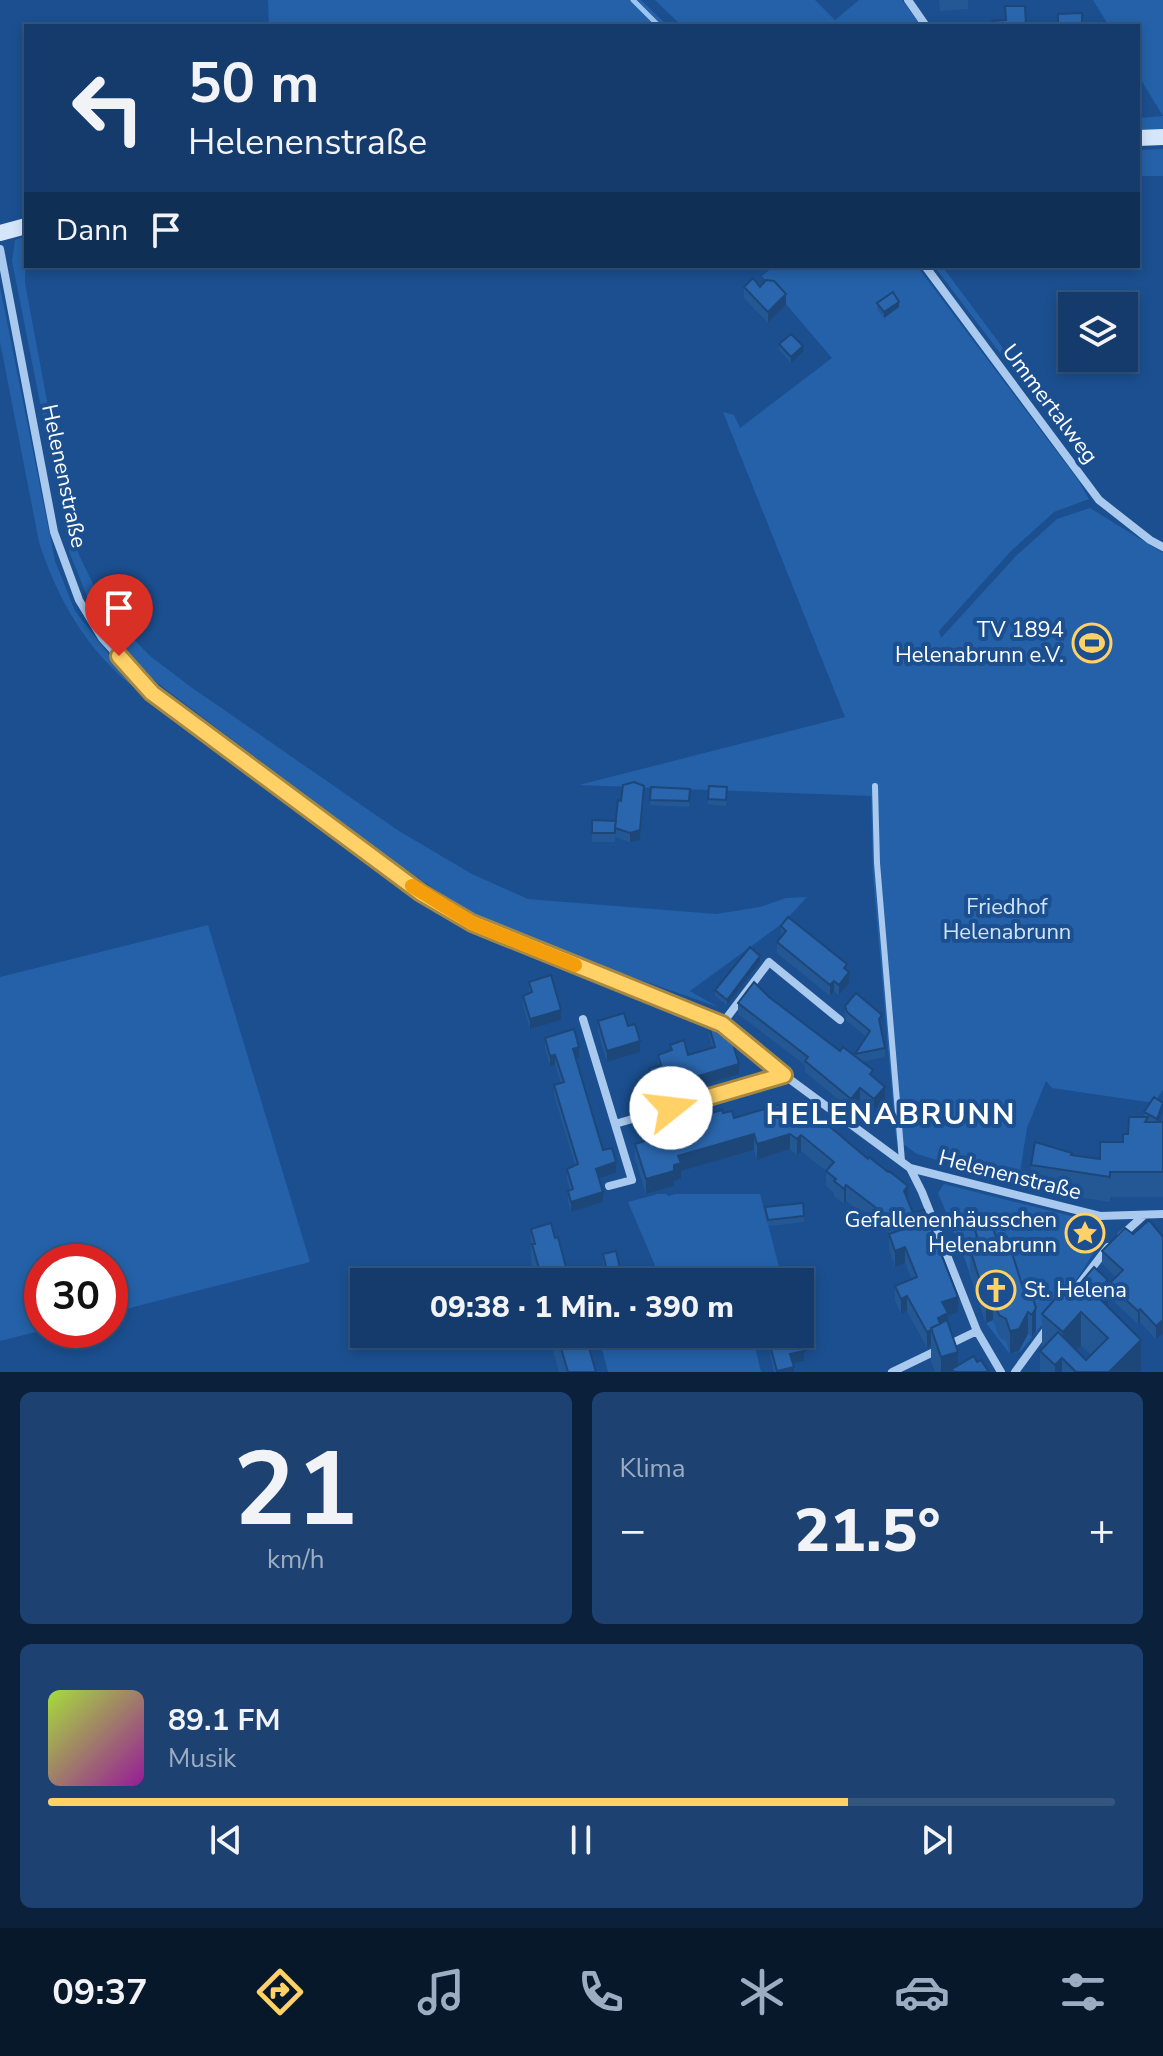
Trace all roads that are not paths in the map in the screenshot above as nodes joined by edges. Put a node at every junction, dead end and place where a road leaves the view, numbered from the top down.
1 (908, 0) edge
2 (925, 24) edge
3 (1163, 137) edge
4 (1140, 138) edge
5 (24, 227) edge
6 (0, 241) edge
7 (926, 268) edge
8 (1163, 547) edge
9 (875, 786) dead end
10 (583, 1019) dead end
11 (840, 1020) dead end
12 (722, 1024) junction
13 (784, 1075) junction
14 (615, 1124) junction
15 (902, 1161) junction
16 (910, 1168) junction
17 (609, 1186) dead end
18 (1163, 1214) edge
19 (1143, 1216) junction
20 (1063, 1306) edge
21 (1055, 1317) edge
22 (977, 1331) junction
23 (892, 1372) edge
24 (1001, 1372) edge
25 (1015, 1372) edge

1 - 2 street
3 - 4 main road
5 - 6 main road
6 - 12 street, Helenenstraße
7 - 8 street, Ummertalweg
9 - 15 lane
10 - 14 street
11 - 12 street
12 - 13 street, Helenenstraße
13 - 14 street
13 - 15 street, Helenenstraße
14 - 17 street
15 - 16 street, Helenenstraße
16 - 19 street, Helenenstraße
16 - 22 street
18 - 19 street, Helenenstraße
19 - 20 street
21 - 25 street
22 - 23 street
22 - 24 street

